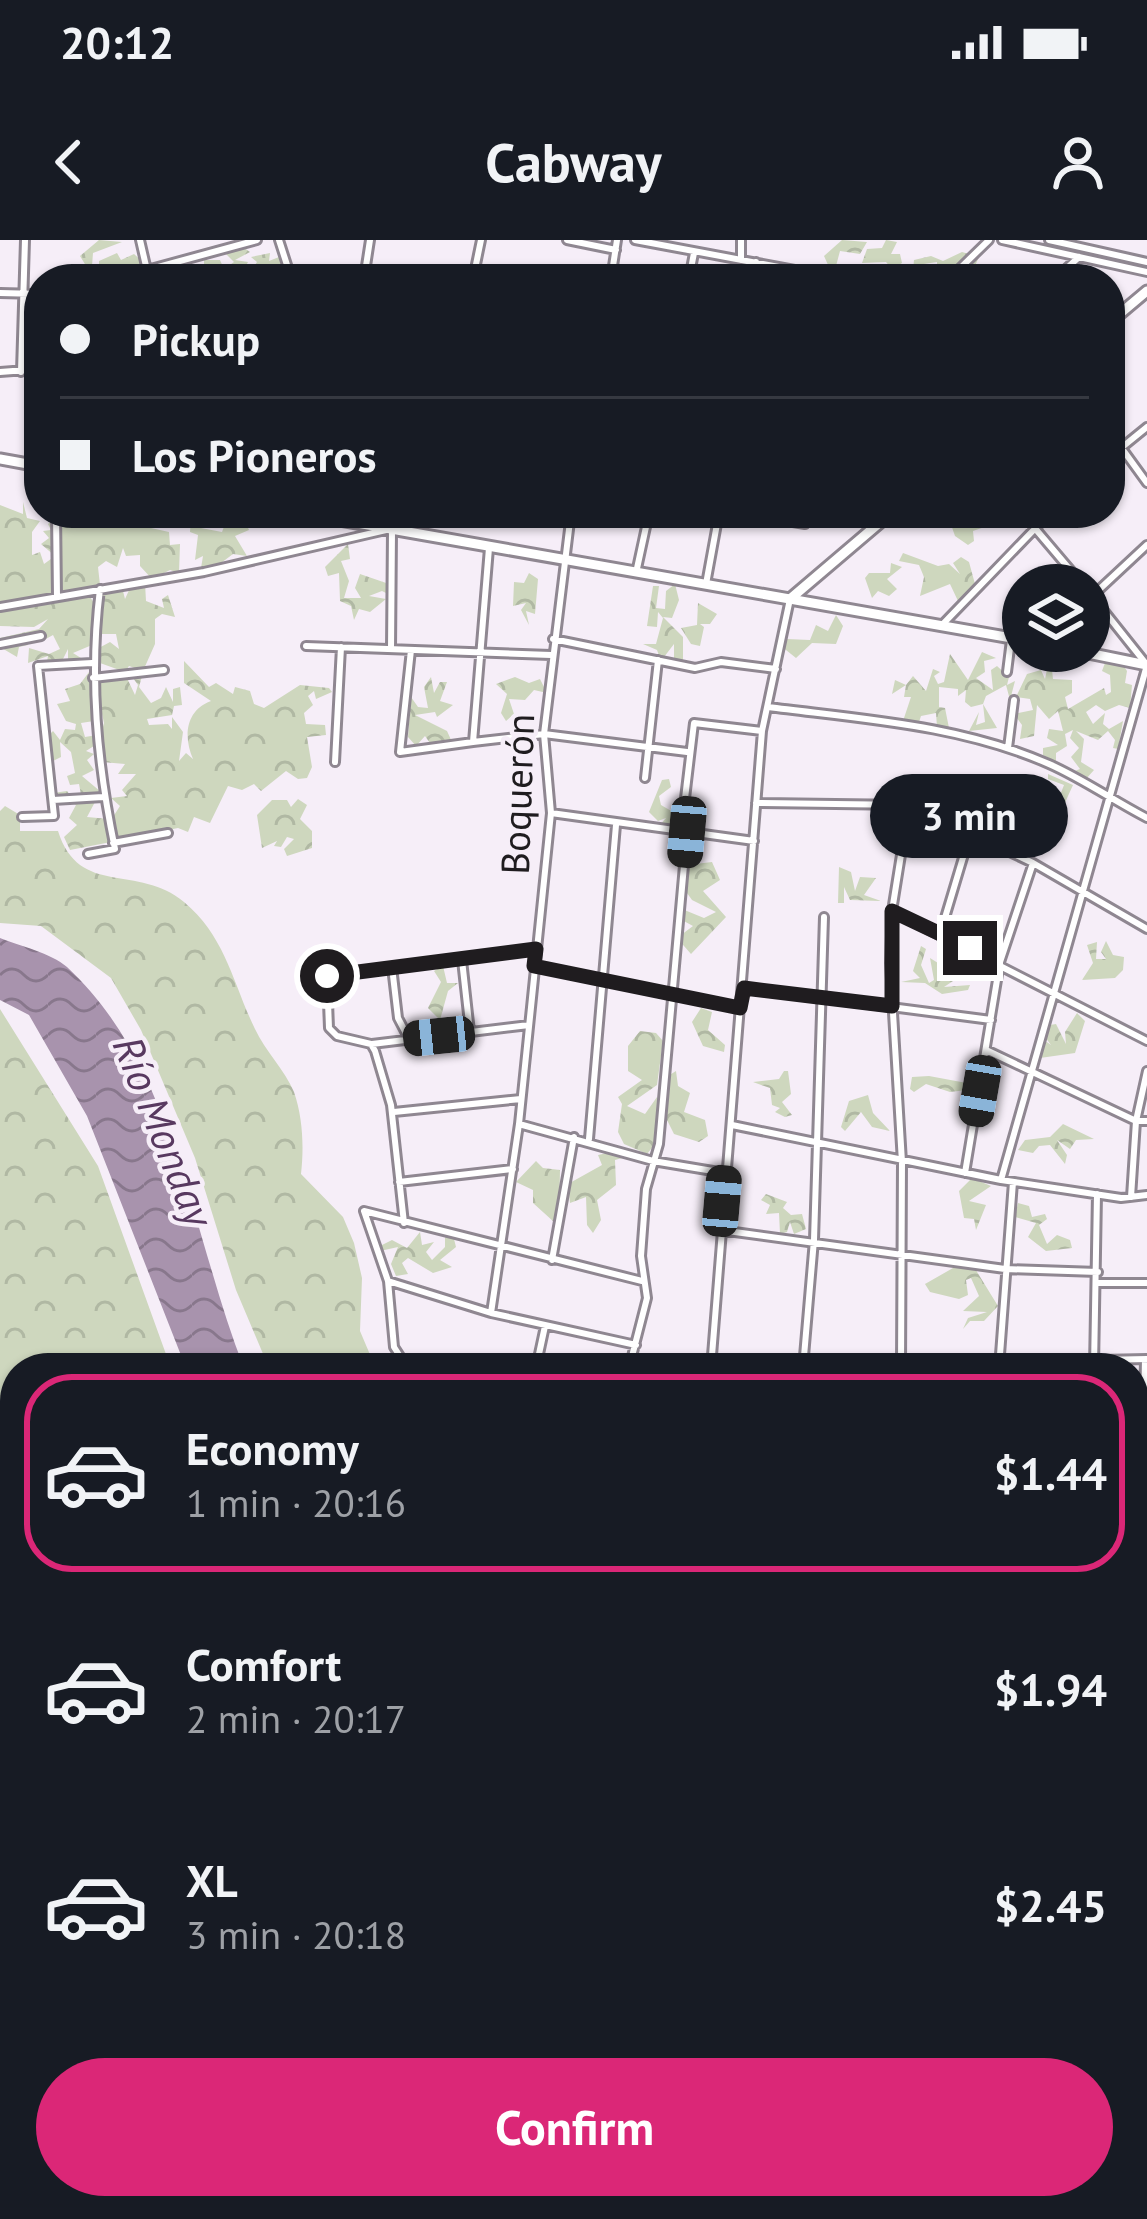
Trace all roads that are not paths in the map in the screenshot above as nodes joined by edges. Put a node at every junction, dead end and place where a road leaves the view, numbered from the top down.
1 (25, 240) edge
2 (257, 240) edge
3 (566, 240) edge
4 (617, 240) edge
5 (635, 240) edge
6 (742, 240) edge
7 (988, 240) edge
8 (1002, 240) edge
9 (1049, 240) edge
10 (1069, 242) edge
11 (616, 250) junction
12 (694, 253) junction
13 (1065, 254) junction
14 (1079, 257) junction
15 (741, 260) junction
16 (756, 262) joint
17 (1147, 262) edge
18 (182, 264) edge
19 (613, 264) edge
20 (692, 264) edge
21 (766, 264) edge
22 (964, 264) edge
23 (1071, 264) edge
24 (1111, 264) edge
25 (0, 293) edge
26 (22, 297) junction
27 (0, 371) edge
28 (21, 372) junction
29 (24, 372) edge
30 (1125, 453) edge
31 (1147, 483) edge
32 (56, 528) edge
33 (378, 528) edge
34 (568, 528) edge
35 (646, 528) edge
36 (716, 528) edge
37 (873, 528) edge
38 (1034, 528) edge
39 (1036, 528) edge
40 (389, 531) junction
41 (1147, 545) edge
42 (489, 548) junction
43 (562, 562) junction
44 (1066, 564) edge
45 (636, 572) junction
46 (1110, 578) edge
47 (706, 584) junction
48 (100, 589) junction
49 (57, 597) junction
50 (790, 599) junction
51 (0, 608) edge
52 (1110, 620) edge
53 (941, 626) junction
54 (41, 636) dead end
55 (1002, 636) edge
56 (553, 639) junction
57 (0, 644) edge
58 (306, 646) dead end
59 (341, 647) junction
60 (391, 649) junction
61 (411, 650) junction
62 (479, 652) junction
63 (551, 655) junction
64 (1110, 657) edge
65 (658, 660) junction
66 (92, 663) junction
67 (1147, 665) edge
68 (776, 669) junction
69 (164, 670) dead end
70 (93, 678) junction
71 (1014, 700) dead end
72 (767, 707) junction
73 (762, 731) junction
74 (544, 734) junction
75 (473, 742) junction
76 (649, 746) junction
77 (1008, 748) junction
78 (687, 752) junction
79 (335, 762) dead end
80 (645, 778) dead end
81 (104, 797) junction
82 (1109, 798) junction
83 (52, 800) junction
84 (755, 803) junction
85 (909, 805) junction
86 (550, 813) junction
87 (22, 817) dead end
88 (1147, 818) edge
89 (616, 825) junction
90 (971, 831) junction
91 (684, 832) junction
92 (168, 833) dead end
93 (754, 841) junction
94 (113, 843) junction
95 (88, 854) dead end
96 (1033, 863) junction
97 (1082, 892) junction
98 (892, 911) junction
99 (824, 917) dead end
100 (1147, 929) edge
101 (941, 933) junction
102 (536, 949) junction
103 (462, 960) junction
104 (1000, 962) junction
105 (534, 966) junction
106 (392, 967) junction
107 (603, 981) junction
108 (744, 988) junction
109 (1053, 992) junction
110 (672, 996) junction
111 (820, 998) junction
112 (892, 1006) junction
113 (740, 1008) junction
114 (991, 1020) junction
115 (529, 1025) junction
116 (470, 1032) junction
117 (409, 1039) junction
118 (1147, 1041) edge
119 (371, 1044) junction
120 (986, 1050) junction
121 (1030, 1070) junction
122 (1147, 1071) edge
123 (521, 1099) junction
124 (392, 1112) junction
125 (1147, 1120) edge
126 (1136, 1121) junction
127 (520, 1124) junction
128 (731, 1125) junction
129 (574, 1137) junction
130 (589, 1139) junction
131 (816, 1143) junction
132 (653, 1161) junction
133 (902, 1162) junction
134 (513, 1169) junction
135 (725, 1173) junction
136 (965, 1173) junction
137 (1001, 1180) junction
138 (399, 1182) junction
139 (1013, 1182) junction
140 (1097, 1194) junction
141 (1147, 1196) edge
142 (1131, 1197) junction
143 (404, 1223) junction
144 (720, 1230) junction
145 (814, 1240) junction
146 (503, 1247) junction
147 (898, 1254) junction
148 (552, 1260) junction
149 (1005, 1269) junction
150 (1098, 1272) junction
151 (642, 1280) junction
152 (388, 1281) junction
153 (1097, 1283) junction
154 (1147, 1283) edge
155 (491, 1313) junction
156 (545, 1326) junction
157 (636, 1345) junction
158 (398, 1353) edge
159 (539, 1353) edge
160 (633, 1353) edge
161 (712, 1353) edge
162 (804, 1353) edge
163 (901, 1353) edge
164 (1000, 1353) edge
165 (1095, 1353) edge

1 - 26 street
2 - 18 street
3 - 11 street
4 - 11 street
5 - 12 street
6 - 15 street
7 - 22 street
8 - 13 street
9 - 10 street
10 - 13 street
10 - 17 street
11 - 19 street
12 - 15 street
12 - 20 street
13 - 14 street
14 - 23 street
14 - 24 street
15 - 16 street
16 - 21 street
25 - 26 street
26 - 28 street
27 - 28 street
28 - 29 street
30 - 31 street
32 - 49 street
33 - 40 main road
34 - 43 street, Boquerón
35 - 45 street
36 - 47 street
37 - 50 main road
38 - 53 street
39 - 44 street
40 - 42 main road
40 - 48 street
40 - 60 street
41 - 46 street
42 - 43 main road
42 - 62 street
43 - 45 main road
43 - 56 street, Boquerón
45 - 47 main road
47 - 50 main road
48 - 49 street
48 - 66 street
49 - 51 street
50 - 53 main road
50 - 68 street
52 - 67 street
53 - 55 main road
54 - 57 street
56 - 63 street, Boquerón
56 - 65 street
58 - 59 street
59 - 60 street
59 - 79 street
60 - 61 street
61 - 62 street
61 - 75 street
62 - 63 street
62 - 75 street
63 - 74 street, Boquerón
64 - 67 main road
65 - 68 street
65 - 76 street
66 - 70 street
66 - 83 street
67 - 82 street
68 - 72 street
69 - 70 street
70 - 81 street
71 - 77 street
72 - 73 street
72 - 77 street
73 - 78 street
73 - 84 street
74 - 75 street
74 - 76 street
74 - 86 street, Boquerón
76 - 78 street
76 - 80 street
77 - 82 street
78 - 91 street
81 - 83 street
81 - 94 street
82 - 88 street
82 - 97 street
83 - 87 street
84 - 85 street
84 - 93 street
85 - 90 street
85 - 98 street
86 - 89 street
86 - 102 street, Boquerón
89 - 91 street
89 - 107 street
90 - 96 street
90 - 101 street
91 - 93 street
91 - 110 street
92 - 94 street
93 - 108 street
94 - 95 street
96 - 97 street
96 - 104 street
97 - 100 street
97 - 109 street
98 - 101 street
98 - 112 street
99 - 111 street
101 - 104 street
102 - 103 street
102 - 105 street, Boquerón
103 - 106 street
103 - 116 street
104 - 109 street
104 - 114 street
105 - 107 street
105 - 115 street, Boquerón
106 - 117 street
106 - 119 street
107 - 110 street
107 - 130 street
108 - 111 street
108 - 113 street
109 - 118 street
109 - 121 street
110 - 113 street
110 - 132 street
111 - 112 street
111 - 131 street
112 - 114 street
112 - 133 street
113 - 128 street
114 - 120 street
115 - 116 street
115 - 123 street, Boquerón
116 - 117 street
117 - 119 street
119 - 124 street
120 - 121 street
120 - 136 street
121 - 126 street
121 - 137 street
122 - 126 street
123 - 124 street
123 - 127 street, Boquerón
124 - 138 street
125 - 126 street
126 - 142 street
127 - 129 street
127 - 134 street, Boquerón
128 - 131 street
128 - 135 street
129 - 130 street
129 - 148 street
130 - 132 street
131 - 133 street
131 - 145 street
132 - 135 street
132 - 151 street
133 - 136 street
133 - 147 street
134 - 138 street
134 - 146 street, Boquerón
135 - 144 street
136 - 137 street
137 - 139 street
138 - 143 street
139 - 140 street
139 - 149 street
140 - 142 street
140 - 150 street
141 - 142 street
143 - 146 street
143 - 152 street
144 - 145 street
144 - 161 street
145 - 147 street
145 - 162 street
146 - 148 street
146 - 155 street, Boquerón
147 - 149 street
147 - 163 street
148 - 151 street
149 - 150 street
149 - 164 street
150 - 153 street
151 - 157 street
152 - 155 street
152 - 158 street
153 - 154 street
153 - 165 street
155 - 156 street
156 - 157 street
156 - 159 street
157 - 160 street

